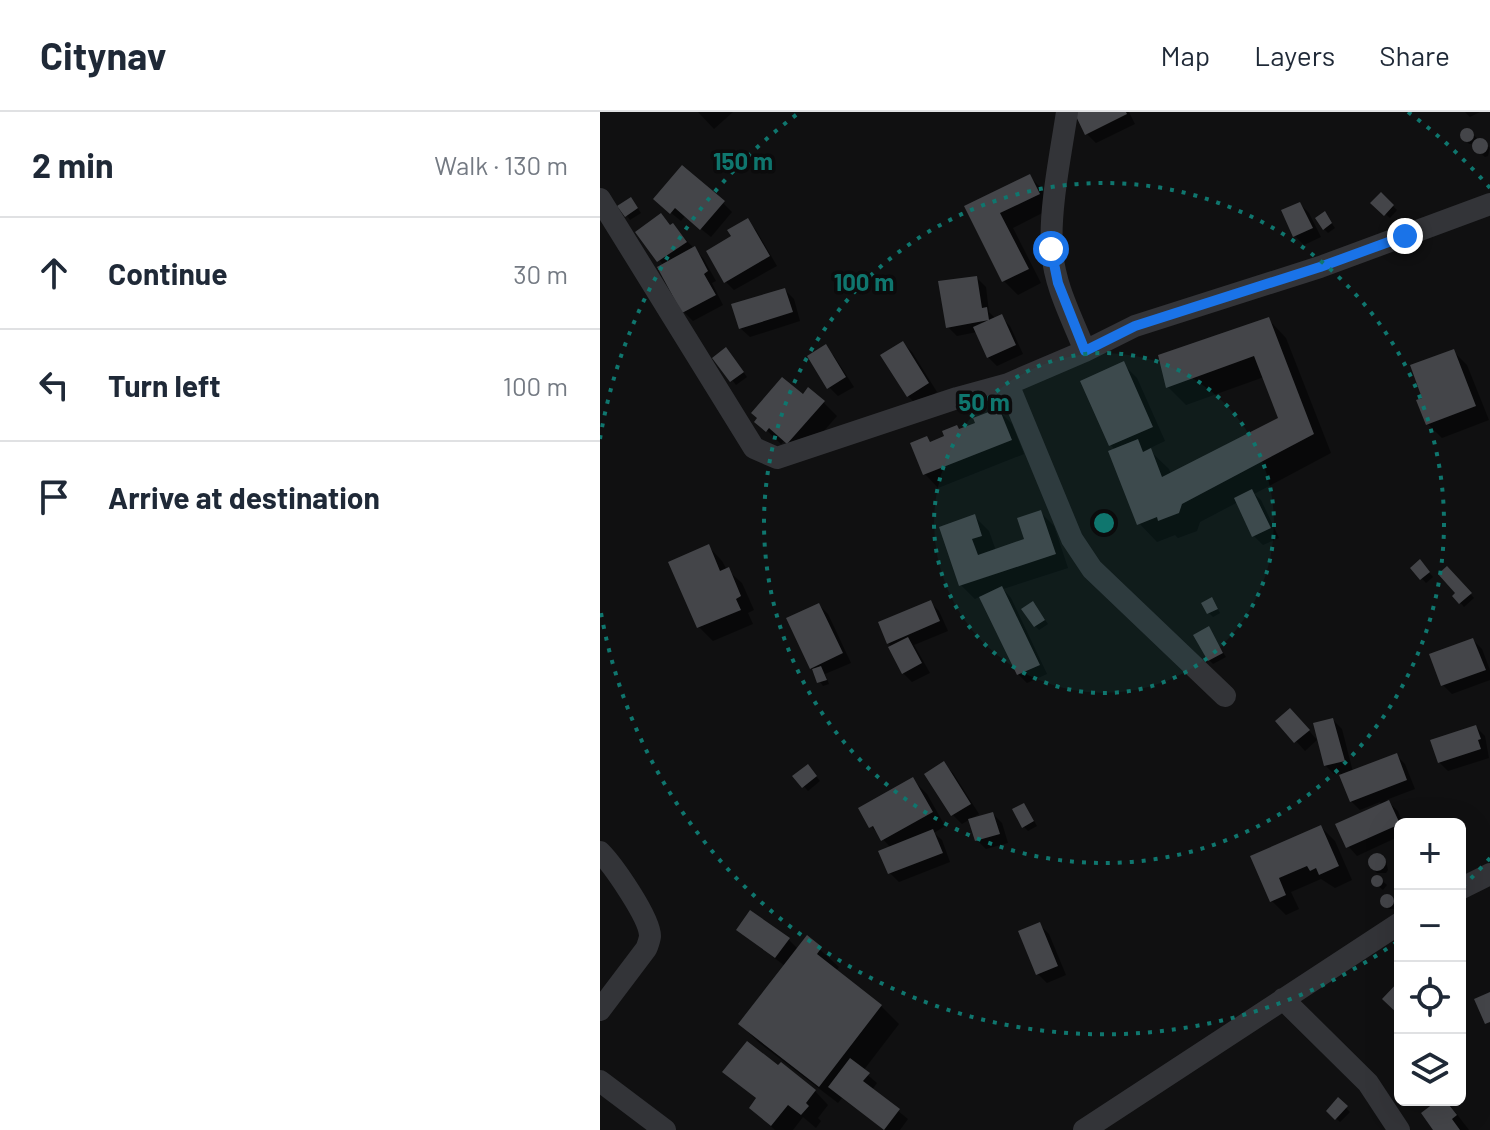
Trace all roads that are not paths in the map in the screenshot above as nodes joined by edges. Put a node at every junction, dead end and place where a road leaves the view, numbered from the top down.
1 (1067, 112) edge
2 (600, 199) edge
3 (1490, 204) edge
4 (1085, 351) junction
5 (1008, 384) junction
6 (1225, 696) dead end
7 (600, 852) edge
8 (1490, 874) edge
9 (1466, 886) edge
10 (1394, 927) edge
11 (1283, 999) junction
12 (600, 1010) edge
13 (600, 1081) edge
14 (665, 1130) edge
15 (1084, 1130) edge
16 (1399, 1130) edge

1 - 4 street
2 - 5 street
3 - 4 street
4 - 5 street
5 - 6 street
7 - 12 street
8 - 9 street
10 - 11 street
11 - 15 street
11 - 16 street
13 - 14 street

